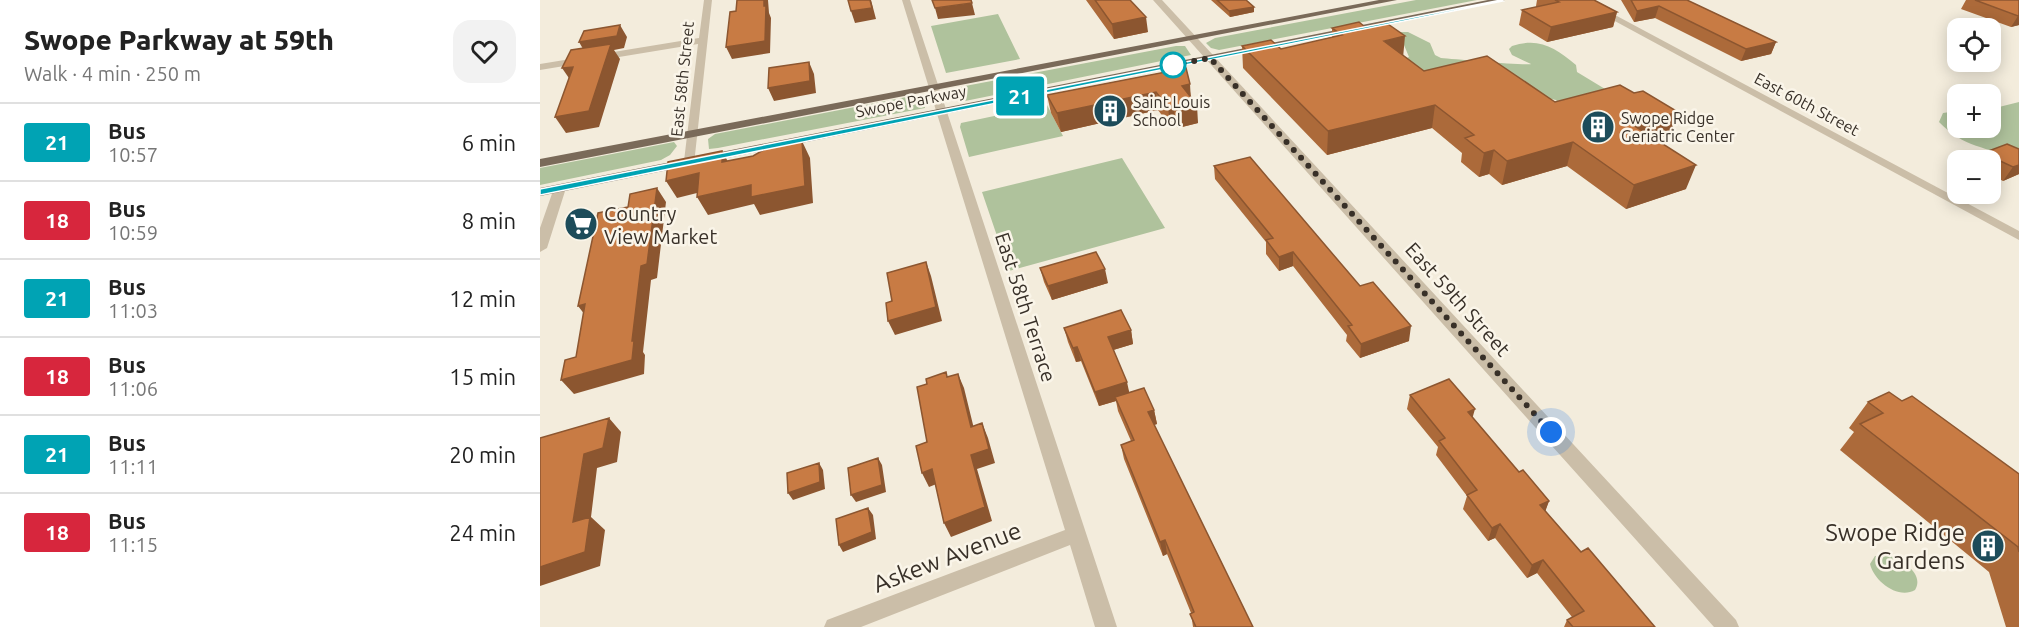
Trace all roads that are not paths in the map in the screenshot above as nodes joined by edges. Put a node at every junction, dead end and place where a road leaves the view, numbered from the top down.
1 (708, 0) edge
2 (906, 0) edge
3 (1157, 0) edge
4 (1393, 0) edge
5 (1501, 0) edge
6 (1580, 0) edge
7 (1368, 2) edge
8 (1191, 38) junction
9 (703, 40) junction
10 (1210, 58) junction
11 (540, 68) edge
12 (934, 87) junction
13 (941, 112) junction
14 (693, 133) junction
15 (690, 161) junction
16 (540, 163) edge
17 (560, 188) junction
18 (540, 192) edge
19 (2019, 236) edge
20 (540, 248) edge
21 (1077, 534) junction
22 (835, 627) edge
23 (1106, 627) edge
24 (1728, 627) edge

1 - 9 street, East 58th Street
2 - 12 street, East 58th Terrace
3 - 8 street, East 59th Street
4 - 7 main road, Swope Parkway
5 - 10 main road, Swope Parkway
6 - 19 street, East 60th Street
7 - 8 main road, Swope Parkway
8 - 10 street, East 59th Street
8 - 12 main road, Swope Parkway
9 - 11 street
9 - 14 street, East 58th Street
10 - 13 main road, Swope Parkway
10 - 24 street, East 59th Street
12 - 13 street, East 58th Terrace
12 - 14 main road, Swope Parkway
13 - 15 main road, Swope Parkway
13 - 21 street, East 58th Terrace
14 - 15 street, East 58th Street
14 - 16 main road, Swope Parkway
15 - 17 main road, Swope Parkway
17 - 18 main road, Swope Parkway
17 - 20 street
21 - 22 street, Askew Avenue
21 - 23 street, East 58th Terrace

